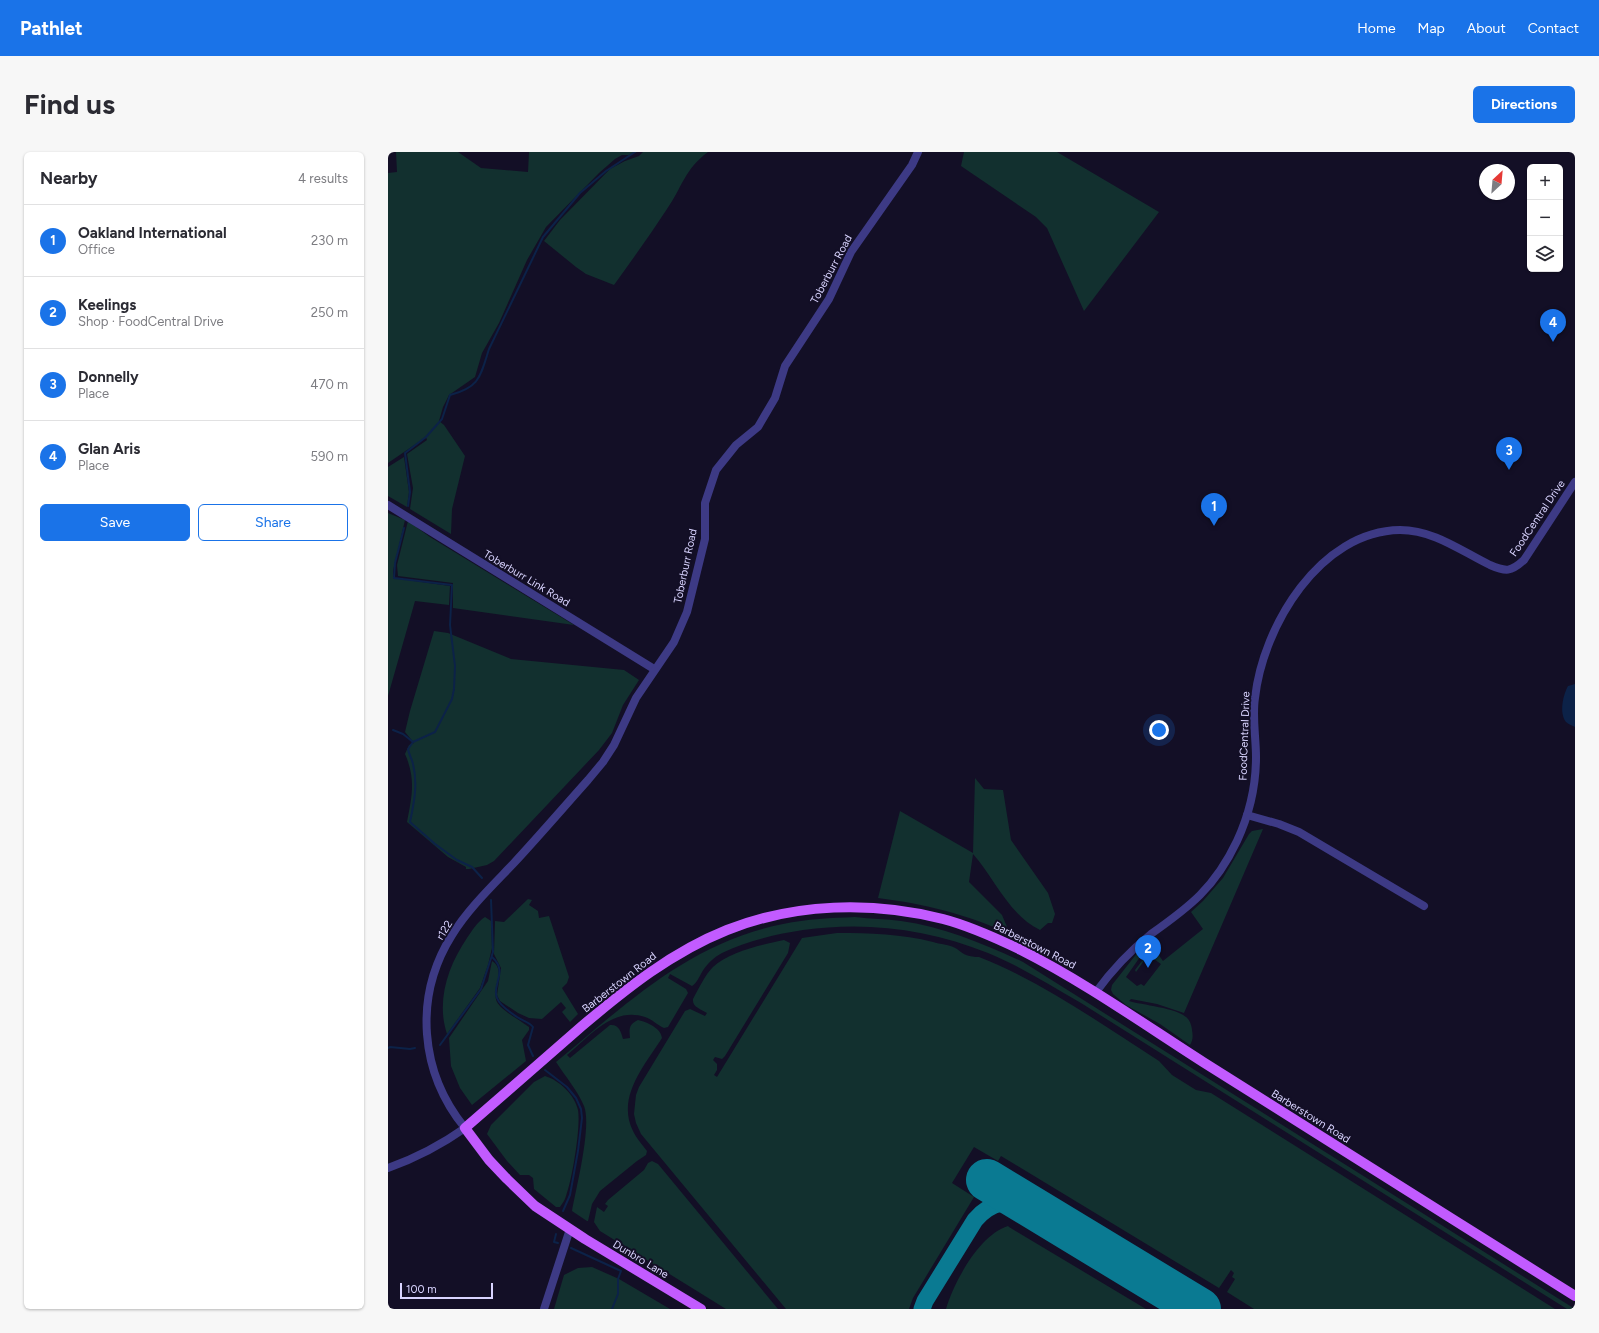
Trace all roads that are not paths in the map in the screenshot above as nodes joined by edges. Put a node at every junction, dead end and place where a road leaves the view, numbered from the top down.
1 (918, 152) edge
2 (1575, 482) edge
3 (388, 505) edge
4 (654, 669) junction
5 (588, 780) joint
6 (1247, 815) junction
7 (1424, 906) dead end
8 (1096, 992) junction
9 (465, 1128) junction
10 (388, 1168) edge
11 (570, 1229) junction
12 (1575, 1296) edge
13 (544, 1309) edge
14 (701, 1309) edge

1 - 4 street, Toberburr Road
2 - 6 street, FoodCentral Drive
3 - 4 street, Toberburr Link Road
4 - 5 street, Toberburr Road
5 - 9 street, r122
6 - 7 street
6 - 8 street, FoodCentral Drive
8 - 9 main road, Barberstown Road
8 - 12 main road, Barberstown Road
9 - 10 street
9 - 11 main road, Dunbro Lane
11 - 13 street
11 - 14 main road, Dunbro Lane

